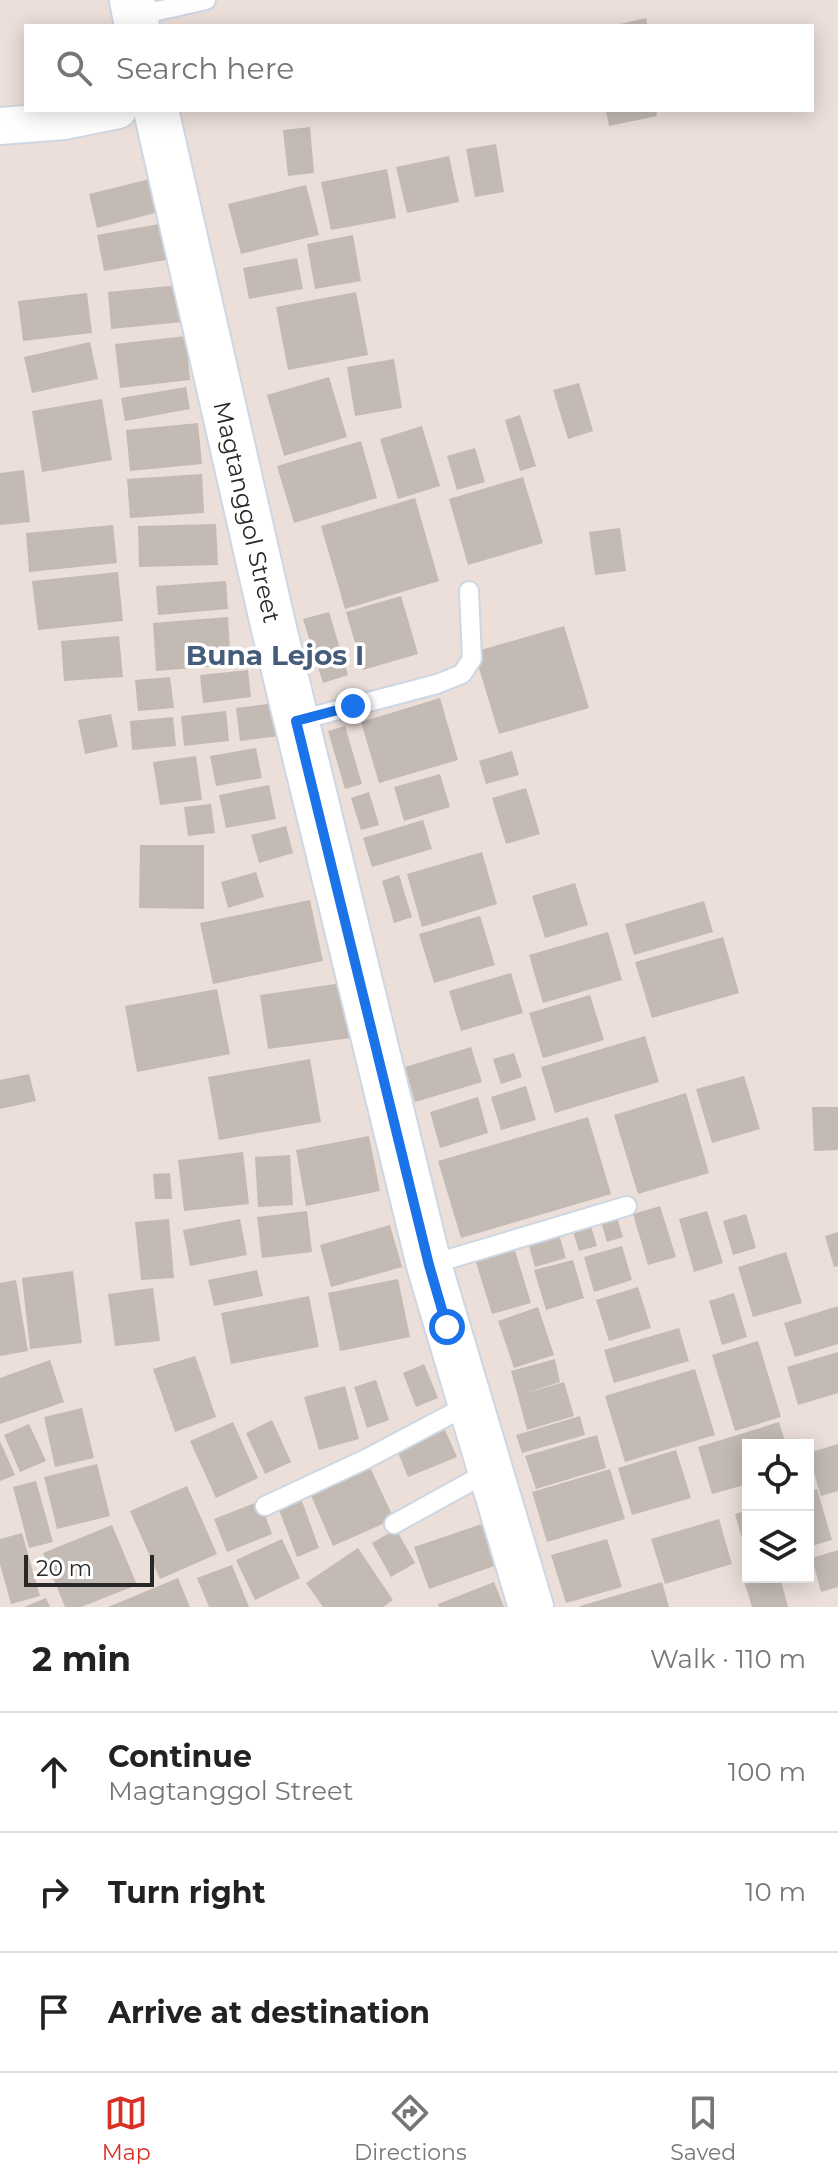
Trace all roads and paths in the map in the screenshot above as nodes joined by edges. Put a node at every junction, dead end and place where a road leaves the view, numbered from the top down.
1 (206, 0) edge
2 (135, 14) edge
3 (108, 112) edge
4 (156, 112) edge
5 (0, 126) edge
6 (469, 591) dead end
7 (296, 721) junction
8 (627, 1206) dead end
9 (429, 1265) junction
10 (470, 1404) junction
11 (490, 1471) junction
12 (265, 1506) dead end
13 (394, 1524) dead end
14 (531, 1607) edge

1 - 2 lane
3 - 5 street
4 - 7 street, Magtanggol Street
6 - 7 lane
7 - 9 street, Magtanggol Street
8 - 9 lane
9 - 10 street, Magtanggol Street
10 - 11 street, Magtanggol Street
10 - 12 lane
11 - 13 lane
11 - 14 street, Magtanggol Street

